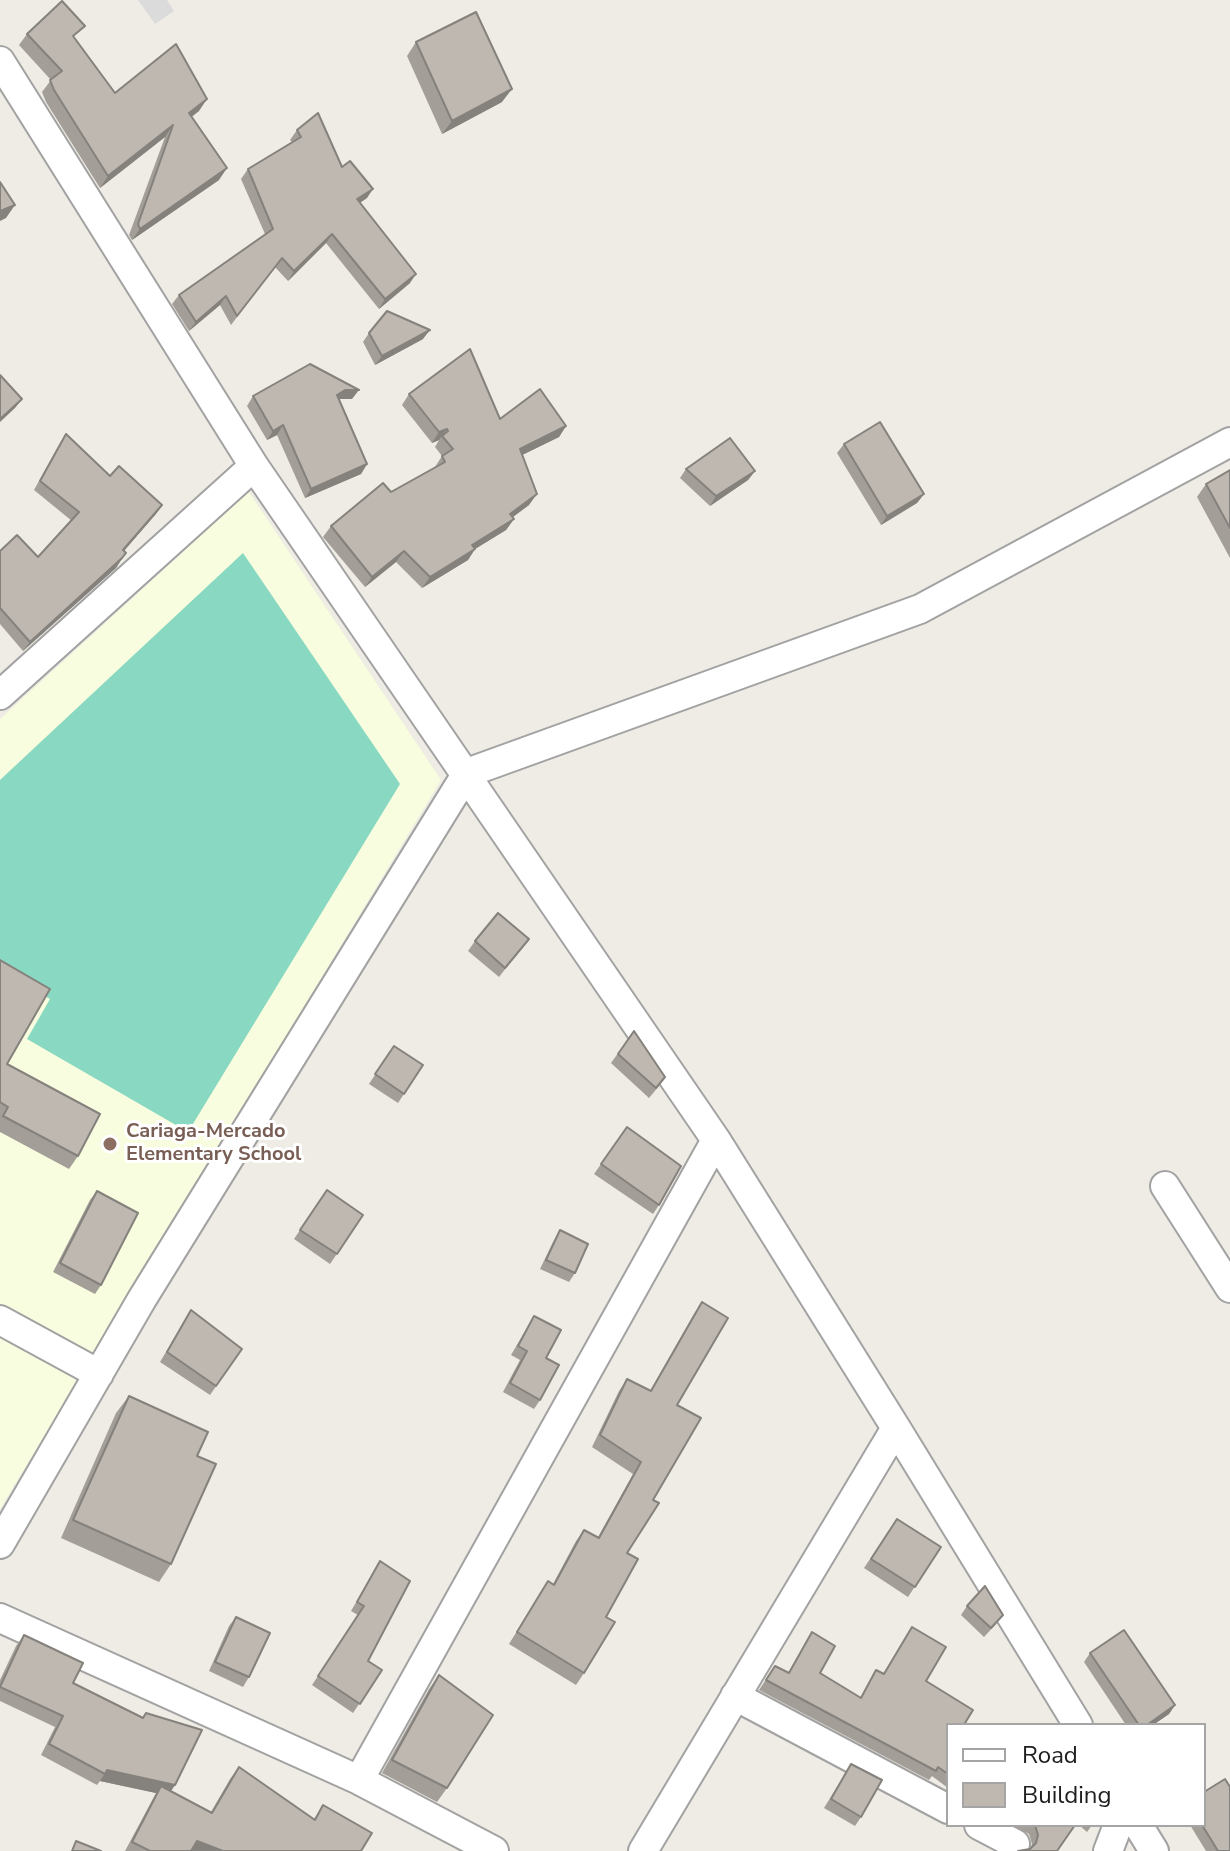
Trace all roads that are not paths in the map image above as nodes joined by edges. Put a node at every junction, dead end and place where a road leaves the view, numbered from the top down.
1 (0, 61) edge
2 (1230, 442) edge
3 (254, 466) junction
4 (0, 695) edge
5 (467, 773) junction
6 (716, 1140) junction
7 (1165, 1186) dead end
8 (1230, 1288) edge
9 (0, 1320) edge
10 (99, 1374) junction
11 (896, 1428) junction
12 (0, 1544) edge
13 (0, 1618) edge
14 (735, 1696) junction
15 (1077, 1723) edge
16 (359, 1780) junction
17 (946, 1808) edge
18 (983, 1827) edge
19 (1117, 1827) edge
20 (1139, 1827) edge
21 (1015, 1844) dead end
22 (494, 1851) edge
23 (643, 1851) edge
24 (1108, 1851) edge
25 (1154, 1851) edge

1 - 3 street
2 - 5 street
3 - 4 street
3 - 5 street
5 - 6 street
5 - 10 street
6 - 11 street
6 - 16 street
7 - 8 street
9 - 10 street
10 - 12 street
11 - 14 street
11 - 15 street
13 - 16 street
14 - 17 street
14 - 23 street
16 - 22 street
18 - 21 street
19 - 24 street
20 - 25 street

